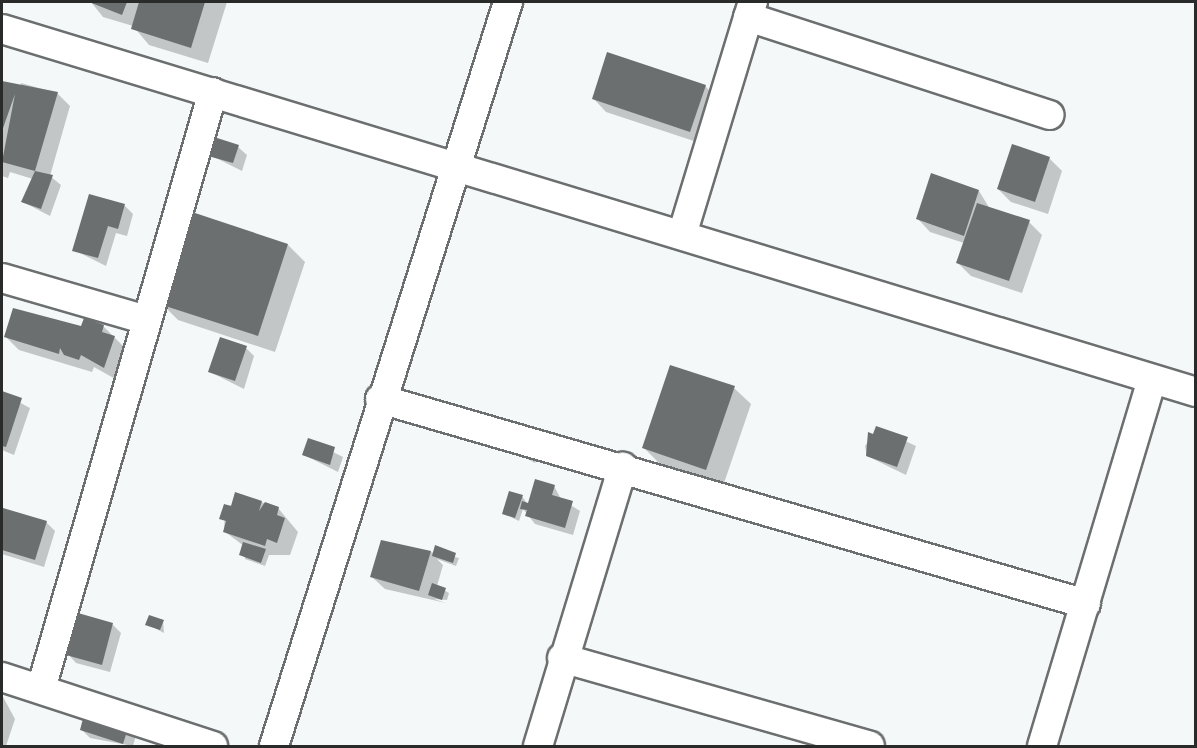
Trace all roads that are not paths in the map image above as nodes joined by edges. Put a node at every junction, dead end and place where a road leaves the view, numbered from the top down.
1 (508, 2) edge
2 (750, 9) edge
3 (2, 29) edge
4 (213, 92) junction
5 (1049, 115) dead end
6 (458, 166) junction
7 (682, 235) junction
8 (2, 278) edge
9 (147, 320) junction
10 (1152, 379) junction
11 (1196, 392) edge
12 (380, 399) junction
13 (623, 467) junction
14 (1086, 604) junction
15 (562, 658) junction
16 (2, 677) edge
17 (41, 689) junction
18 (213, 747) edge
19 (274, 747) edge
20 (538, 747) edge
21 (870, 747) edge
22 (1042, 747) edge

1 - 6 street
2 - 5 street
2 - 7 street
3 - 4 street
4 - 6 street
4 - 9 street
6 - 7 street
6 - 12 street
7 - 10 street
8 - 9 street
9 - 17 street
10 - 11 street
10 - 14 street
12 - 13 street
12 - 19 street
13 - 14 street
13 - 15 street
14 - 22 street
15 - 20 street
15 - 21 street
16 - 17 street
17 - 18 street

